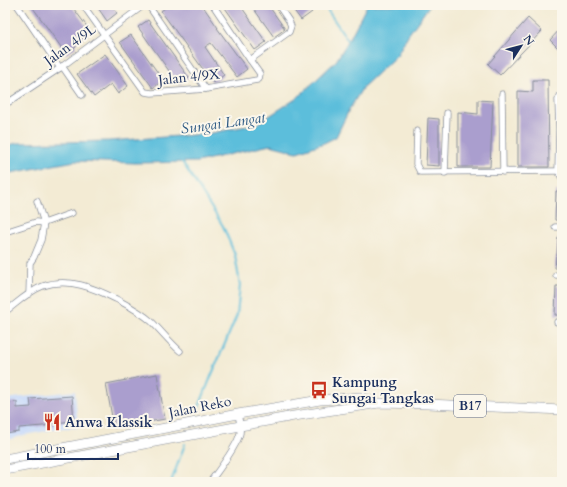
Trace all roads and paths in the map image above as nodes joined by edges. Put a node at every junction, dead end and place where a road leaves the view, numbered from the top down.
1 (17, 5) edge
2 (82, 5) edge
3 (144, 5) edge
4 (148, 5) edge
5 (212, 5) edge
6 (278, 5) edge
7 (104, 35) junction
8 (250, 60) junction
9 (61, 67) junction
10 (206, 89) junction
11 (562, 92) edge
12 (502, 94) dead end
13 (82, 95) dead end
14 (9, 102) dead end
15 (447, 113) dead end
16 (561, 129) edge
17 (417, 131) dead end
18 (558, 171) junction
19 (503, 172) junction
20 (444, 173) junction
21 (562, 178) edge
22 (37, 201) dead end
23 (72, 213) dead end
24 (44, 223) junction
25 (555, 227) dead end
26 (562, 227) edge
27 (5, 232) edge
28 (29, 294) junction
29 (5, 312) edge
30 (180, 350) dead end
31 (378, 403) junction
32 (562, 410) edge
33 (238, 414) junction
34 (240, 426) junction
35 (5, 459) edge
36 (5, 470) edge
37 (210, 482) edge

1 - 9 street
2 - 7 street
3 - 7 street, Jalan 4/9L
4 - 10 street
5 - 8 street
6 - 8 street
7 - 9 street, Jalan 4/9L
7 - 10 street, Jalan 4/9X
8 - 10 street, Jalan 4/9X
9 - 13 street
9 - 14 street, Jalan 4/9L
11 - 16 street
12 - 19 street
15 - 20 street
16 - 18 street
17 - 20 street
18 - 19 street
18 - 21 street
19 - 20 street
22 - 24 street
23 - 24 street
24 - 27 street
24 - 28 street
25 - 26 street
28 - 29 street
28 - 30 street
31 - 32 main road, Jalan Reko / B17
31 - 33 main road, Jalan Reko / B17
31 - 34 main road, Jalan Reko / B17
33 - 34 street
33 - 35 main road, Jalan Reko / B17
34 - 36 main road, Jalan Reko / B17
34 - 37 street

